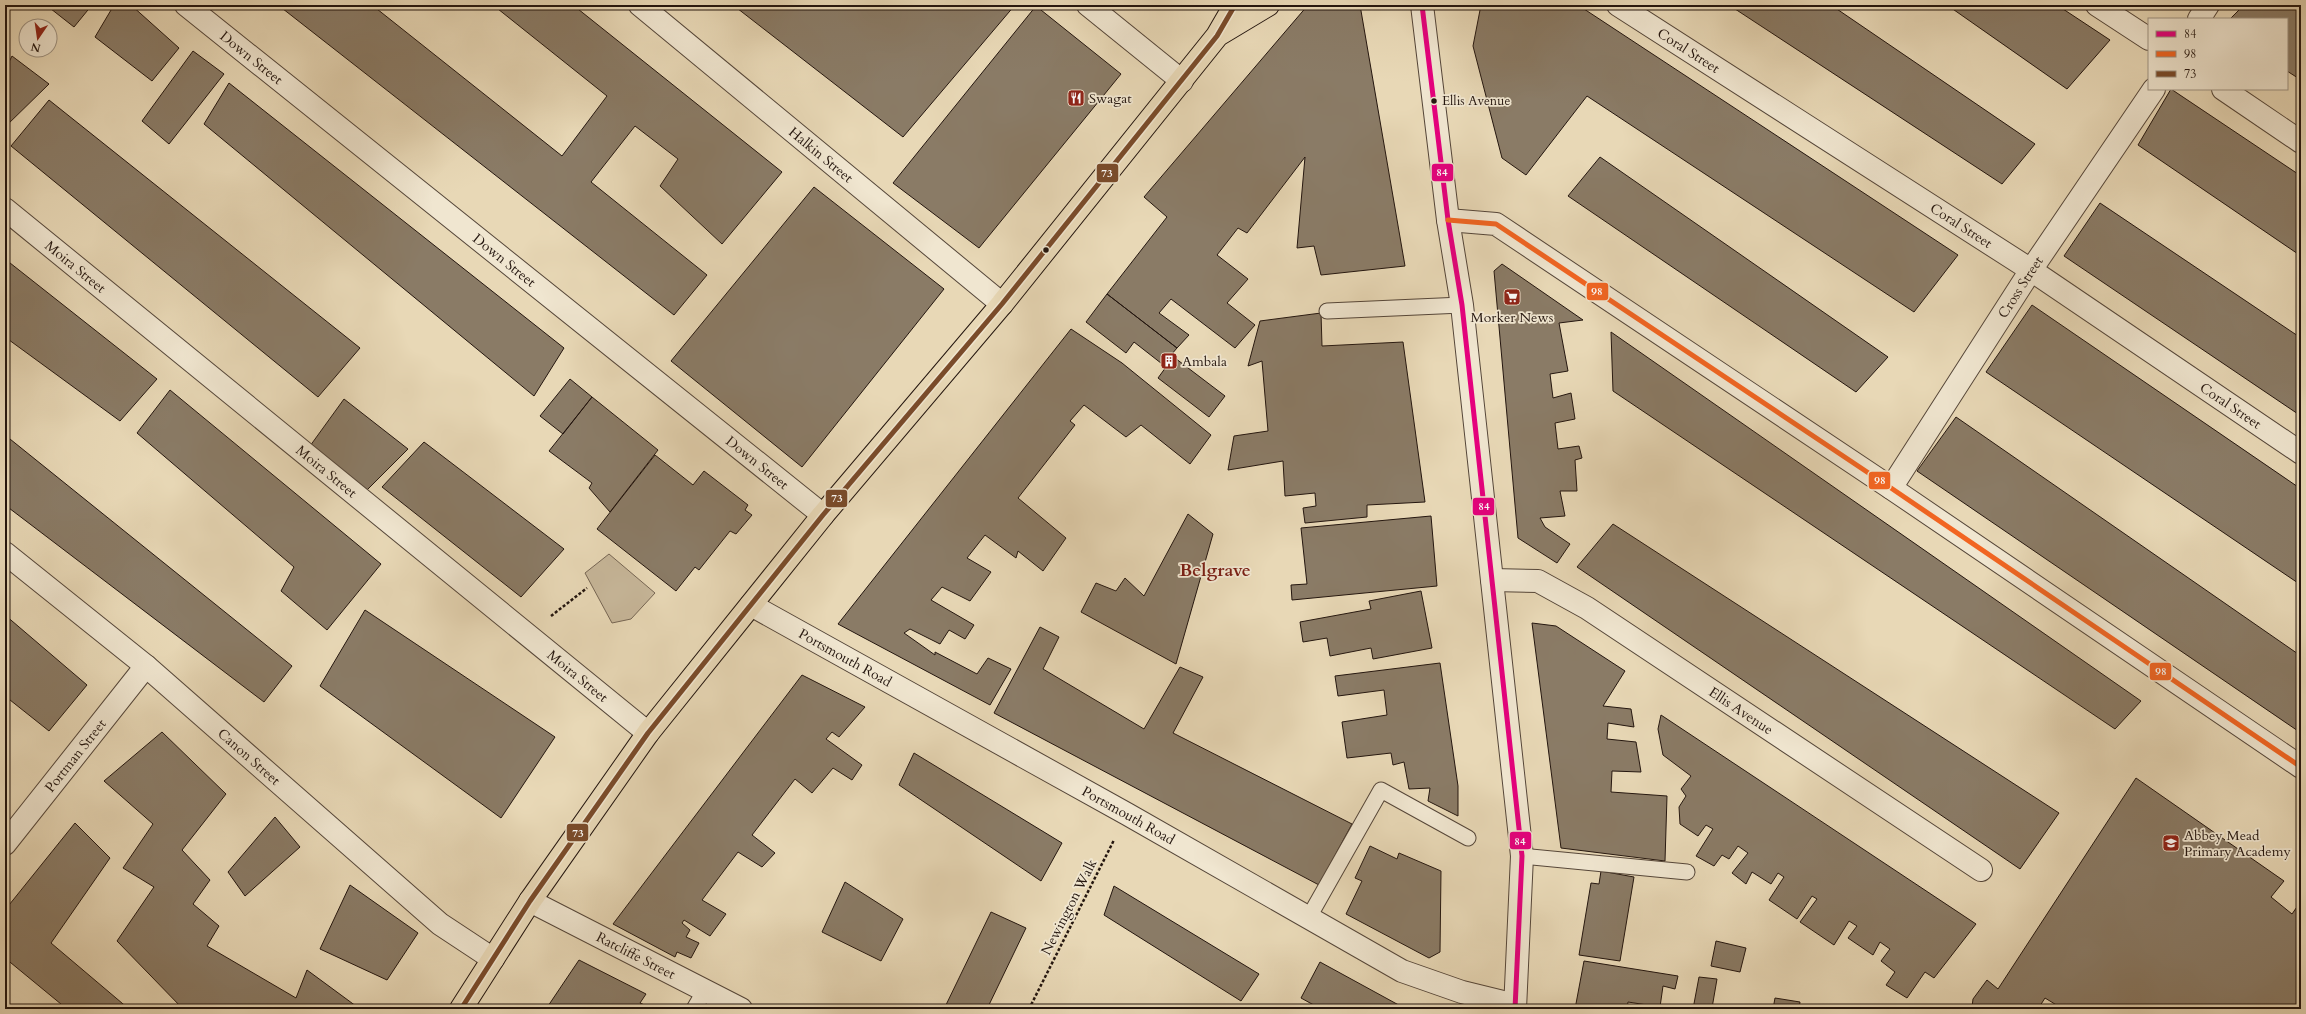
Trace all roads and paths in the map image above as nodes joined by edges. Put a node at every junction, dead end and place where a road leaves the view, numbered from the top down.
1 (186, 5) edge
2 (640, 5) edge
3 (1088, 5) edge
4 (1235, 5) edge
5 (1268, 5) edge
6 (1422, 5) edge
7 (1437, 5) edge
8 (1618, 5) edge
9 (2097, 5) edge
10 (2208, 5) edge
11 (2200, 18) edge
12 (1217, 36) junction
13 (2148, 38) edge
14 (1429, 63) junction
15 (1182, 81) junction
16 (2153, 90) edge
17 (2223, 90) edge
18 (2301, 142) edge
19 (5, 209) edge
20 (1448, 220) junction
21 (2031, 270) junction
22 (1002, 304) junction
23 (1462, 305) junction
24 (1327, 311) dead end
25 (2301, 452) edge
26 (1891, 488) junction
27 (823, 515) junction
28 (5, 553) edge
29 (1492, 580) junction
30 (587, 588) dead end
31 (751, 605) junction
32 (530, 638) junction
33 (146, 666) junction
34 (648, 733) junction
35 (2301, 767) edge
36 (1127, 814) junction
37 (1468, 838) dead end
38 (5, 844) edge
39 (1522, 856) junction
40 (1981, 870) dead end
41 (1687, 872) dead end
42 (530, 901) junction
43 (1309, 917) junction
44 (493, 959) junction
45 (704, 990) junction
46 (1515, 1007) edge
47 (461, 1009) edge
48 (694, 1009) edge
49 (741, 1009) edge
50 (1029, 1009) edge

1 - 27 street, Down Street
2 - 22 street, Halkin Street
3 - 15 street
4 - 12 main road
5 - 12 main road
6 - 14 street
7 - 14 street
8 - 21 street, Coral Street
9 - 13 street
10 - 11 street
12 - 15 main road
14 - 20 street
15 - 22 main road
16 - 21 street, Cross Street
17 - 18 street
19 - 32 street, Moira Street
20 - 23 street
20 - 26 street
21 - 25 street, Coral Street
21 - 26 street, Cross Street
22 - 27 main road
23 - 24 lane
23 - 29 street
26 - 35 street
27 - 31 main road
28 - 33 street, Canon Street
29 - 39 street
29 - 40 street, Ellis Avenue
30 - 32 path
31 - 34 main road
31 - 36 street, Portsmouth Road
32 - 34 street, Moira Street
33 - 38 street, Portman Street
33 - 44 street, Canon Street
34 - 42 main road
36 - 43 street, Portsmouth Road
36 - 50 path, Newington Walk
37 - 43 lane
39 - 41 lane
39 - 46 street
42 - 44 main road
42 - 45 street, Ratcliffe Street
43 - 46 street, Portsmouth Road
44 - 47 main road
45 - 48 lane
45 - 49 street, Ratcliffe Street

